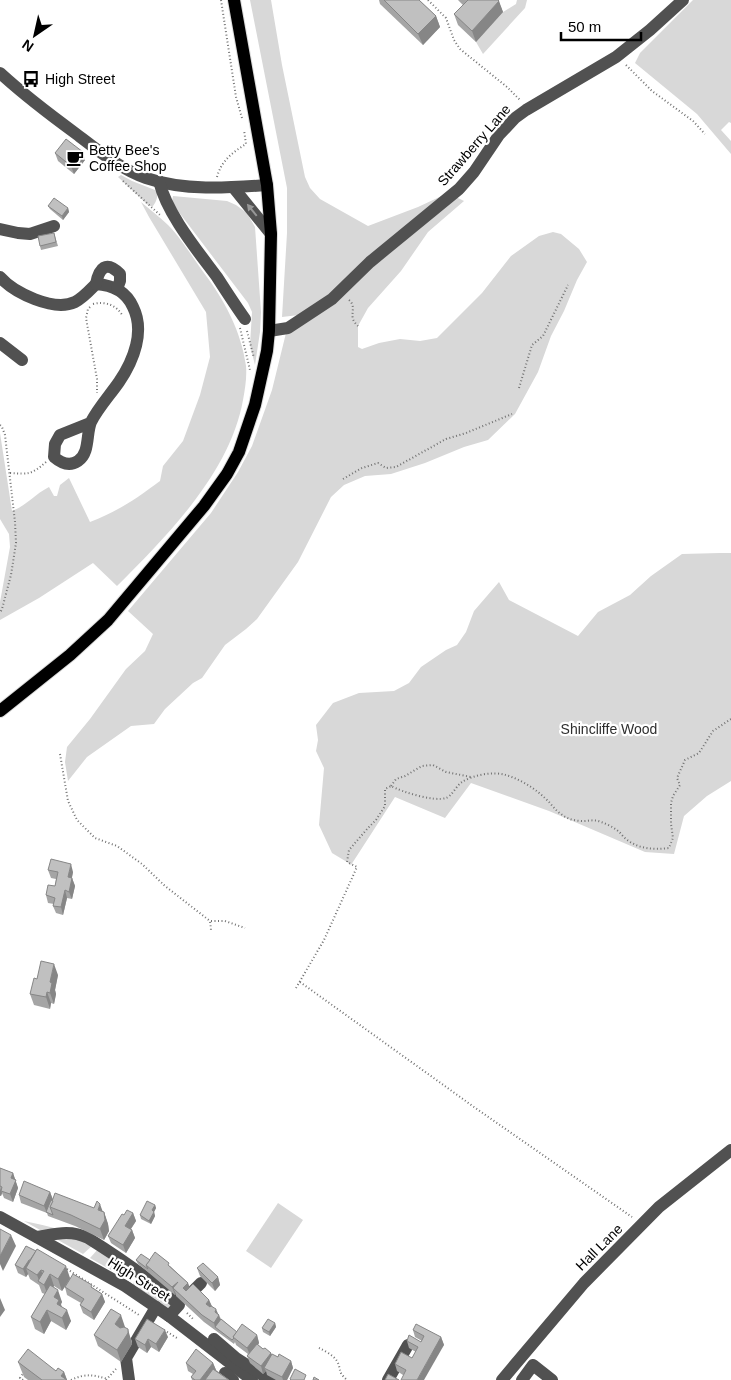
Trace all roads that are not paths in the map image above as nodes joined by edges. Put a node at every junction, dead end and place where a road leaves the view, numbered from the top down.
1 (234, 0) edge
2 (683, 0) edge
3 (0, 73) edge
4 (160, 181) junction
5 (267, 185) junction
6 (233, 187) junction
7 (54, 226) dead end
8 (0, 229) edge
9 (270, 234) junction
10 (0, 277) edge
11 (96, 284) junction
12 (117, 289) junction
13 (245, 319) road end
14 (269, 331) junction
15 (0, 343) edge
16 (22, 360) dead end
17 (90, 423) dead end
18 (0, 711) edge
19 (731, 1150) edge
20 (0, 1217) edge
21 (36, 1237) junction
22 (99, 1245) junction
23 (83, 1263) junction
24 (136, 1269) junction
25 (201, 1283) dead end
26 (125, 1286) junction
27 (183, 1301) junction
28 (156, 1306) junction
29 (170, 1316) junction
30 (214, 1339) dead end
31 (408, 1345) edge
32 (550, 1379) edge
33 (129, 1380) edge
34 (252, 1380) edge
35 (270, 1380) edge
36 (388, 1380) edge
37 (502, 1380) edge
38 (522, 1380) edge

1 - 5 main road
2 - 14 street, Strawberry Lane
3 - 4 street
4 - 6 street
4 - 13 street
5 - 6 street
5 - 9 main road
9 -> 6 street
7 - 8 street
9 - 14 main road
10 - 11 street
11 - 12 street
11 - 12 street
12 - 17 street
14 - 18 main road
15 - 16 street
19 - 37 street, Hall Lane
20 - 21 street, High Street
21 - 22 street
21 - 23 street, High Street
22 - 23 street
22 - 24 street
23 - 26 street, High Street
24 - 26 street
24 - 27 street
25 - 27 street
26 - 28 street, High Street
27 - 29 street
28 - 29 street, High Street
28 - 33 street
29 - 34 street, High Street
30 - 35 street
31 - 36 street
32 - 38 street

